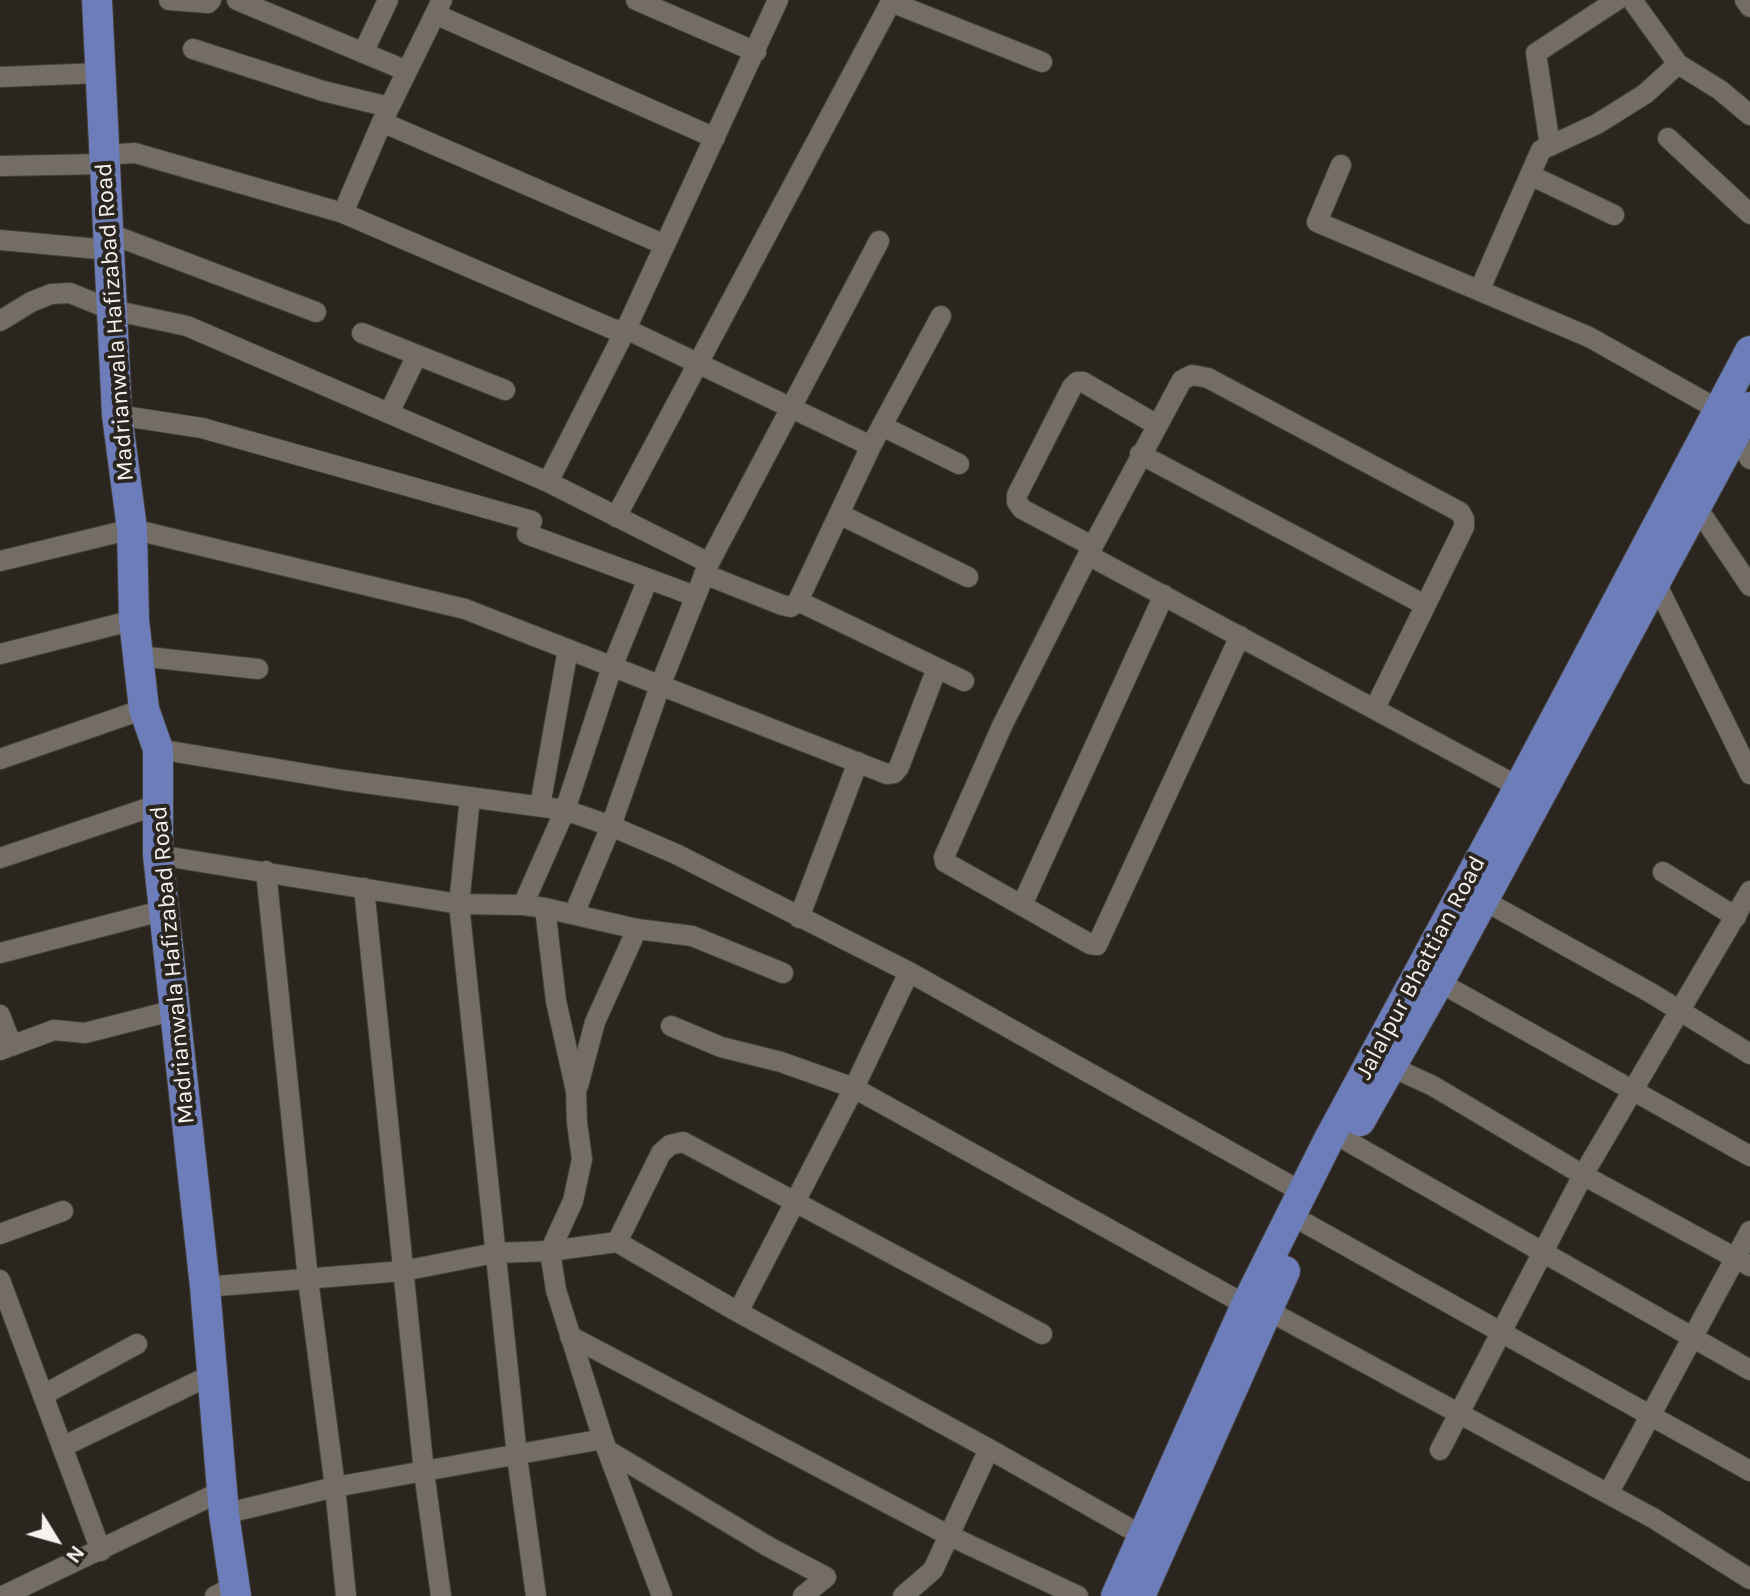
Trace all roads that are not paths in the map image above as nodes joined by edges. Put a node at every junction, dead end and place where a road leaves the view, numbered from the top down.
1 (97, 0) edge
2 (169, 0) edge
3 (211, 0) edge
4 (237, 0) edge
5 (388, 0) edge
6 (636, 0) edge
7 (778, 0) edge
8 (1617, 0) edge
9 (1632, 0) edge
10 (1745, 0) edge
11 (891, 1) edge
12 (438, 7) edge
13 (1750, 7) edge
14 (193, 49) dead end
15 (756, 52) junction
16 (363, 53) junction
17 (1042, 62) dead end
18 (1678, 64) junction
19 (407, 71) junction
20 (101, 73) junction
21 (0, 77) edge
22 (386, 114) junction
23 (1750, 115) edge
24 (715, 138) junction
25 (1668, 138) dead end
26 (1550, 146) junction
27 (103, 159) junction
28 (1341, 165) dead end
29 (0, 166) edge
30 (1530, 175) junction
31 (343, 213) junction
32 (1750, 214) edge
33 (1614, 215) dead end
34 (0, 240) edge
35 (879, 241) dead end
36 (109, 242) junction
37 (665, 245) junction
38 (1480, 289) junction
39 (112, 310) junction
40 (316, 312) dead end
41 (941, 316) dead end
42 (0, 321) edge
43 (626, 329) junction
44 (362, 333) dead end
45 (1750, 351) edge
46 (417, 355) junction
47 (698, 364) junction
48 (505, 390) dead end
49 (1750, 407) edge
50 (792, 408) junction
51 (389, 413) junction
52 (117, 415) junction
53 (1157, 425) junction
54 (882, 426) junction
55 (1734, 435) edge
56 (871, 446) junction
57 (1140, 454) junction
58 (959, 464) dead end
59 (548, 482) junction
60 (1696, 506) junction
61 (839, 514) junction
62 (616, 517) junction
63 (132, 529) junction
64 (1090, 550) junction
65 (0, 561) edge
66 (706, 569) junction
67 (968, 577) dead end
68 (648, 579) junction
69 (1655, 581) junction
70 (1750, 586) edge
71 (1164, 595) junction
72 (695, 596) junction
73 (798, 601) junction
74 (1425, 605) junction
75 (134, 620) junction
76 (1240, 636) junction
77 (568, 649) junction
78 (0, 654) edge
79 (138, 656) junction
80 (612, 667) junction
81 (937, 668) junction
82 (258, 669) dead end
83 (964, 681) dead end
84 (660, 686) junction
85 (1375, 708) junction
86 (144, 709) junction
87 (158, 749) junction
88 (0, 759) edge
89 (858, 762) junction
90 (1750, 774) edge
91 (1519, 787) junction
92 (470, 798) junction
93 (157, 805) junction
94 (540, 806) junction
95 (565, 810) junction
96 (611, 826) junction
97 (158, 855) junction
98 (0, 858) edge
99 (266, 871) junction
100 (1663, 872) dead end
101 (364, 888) junction
102 (1750, 891) edge
103 (1483, 900) junction
104 (459, 904) junction
105 (523, 905) junction
106 (1022, 905) junction
107 (545, 908) junction
108 (165, 910) junction
109 (574, 914) junction
110 (1741, 916) edge
111 (799, 918) junction
112 (637, 929) junction
113 (0, 953) edge
114 (909, 972) junction
115 (783, 973) dead end
116 (1439, 982) junction
117 (175, 1010) junction
118 (1680, 1011) junction
119 (0, 1015) edge
120 (671, 1026) dead end
121 (6, 1048) edge
122 (1750, 1054) edge
123 (1392, 1067) junction
124 (854, 1088) junction
125 (1633, 1090) junction
126 (576, 1091) junction
127 (1349, 1142) junction
128 (1750, 1156) edge
129 (1583, 1175) junction
130 (1302, 1192) junction
131 (795, 1202) junction
132 (63, 1211) dead end
133 (1307, 1224) junction
134 (1750, 1231) edge
135 (0, 1234) edge
136 (617, 1242) junction
137 (550, 1251) junction
138 (1543, 1251) junction
139 (495, 1253) junction
140 (1742, 1262) edge
141 (403, 1271) junction
142 (308, 1279) junction
143 (0, 1280) edge
144 (205, 1287) junction
145 (1256, 1308) junction
146 (738, 1312) junction
147 (1501, 1332) junction
148 (1042, 1334) dead end
149 (570, 1336) junction
150 (1692, 1336) junction
151 (137, 1344) dead end
152 (1750, 1370) edge
153 (213, 1374) junction
154 (43, 1395) junction
155 (1459, 1414) junction
156 (1650, 1415) junction
157 (605, 1445) junction
158 (62, 1447) junction
159 (989, 1449) junction
160 (1440, 1450) dead end
161 (517, 1456) junction
162 (1750, 1471) edge
163 (424, 1472) junction
164 (335, 1487) junction
165 (1608, 1494) junction
166 (223, 1502) junction
167 (948, 1535) junction
168 (1141, 1535) junction
169 (101, 1551) junction
170 (1750, 1579) edge
171 (228, 1593) edge
172 (3, 1596) edge
173 (346, 1596) edge
174 (441, 1596) edge
175 (536, 1596) edge
176 (662, 1596) edge
177 (803, 1596) edge
178 (903, 1596) edge
179 (1078, 1596) edge
180 (1116, 1596) edge
181 (1140, 1596) edge

1 - 20 main road, Madrianwala Hafizabad Road
2 - 3 street
4 - 16 street
5 - 16 street
6 - 15 street
7 - 15 street
8 - 26 street
9 - 18 street
10 - 13 street
11 - 17 street
11 - 47 street
12 - 19 street
12 - 24 street
14 - 22 street
15 - 24 street
16 - 19 street
18 - 23 street
18 - 26 street
19 - 22 street
20 - 21 street
20 - 27 main road, Madrianwala Hafizabad Road
22 - 31 street
22 - 37 street
24 - 37 street
25 - 32 street
26 - 30 street
27 - 29 street
27 - 31 street
27 - 36 main road, Madrianwala Hafizabad Road
28 - 38 street
30 - 33 street
30 - 38 street
31 - 43 street
34 - 36 street
35 - 50 street
36 - 39 main road, Madrianwala Hafizabad Road
36 - 40 street
37 - 43 street
38 - 55 street
39 - 42 street
39 - 51 street
39 - 52 main road, Madrianwala Hafizabad Road
41 - 54 street
43 - 47 street
43 - 59 street
44 - 46 street
45 - 55 main road, Jalalpur Bhattian Road
46 - 48 street
46 - 51 street
47 - 50 street
47 - 62 street
49 - 55 main road, Jalalpur Bhattian Road
50 - 56 street
50 - 66 street
51 - 59 street
52 - 63 main road, Madrianwala Hafizabad Road
52 - 68 street
53 - 57 street
53 - 64 street
53 - 74 street
54 - 56 street
54 - 58 street
55 - 60 main road, Jalalpur Bhattian Road
55 - 91 main road, Jalalpur Bhattian Road
56 - 61 street
57 - 64 street
57 - 74 street
59 - 62 street
60 - 69 main road, Jalalpur Bhattian Road
60 - 70 street
61 - 67 street
61 - 73 street
62 - 66 street
63 - 65 street
63 - 75 main road, Madrianwala Hafizabad Road
63 - 77 street
64 - 71 street
64 - 106 street
66 - 72 street
66 - 73 street
68 - 72 street
68 - 80 street
69 - 90 street
69 - 103 main road, Jalalpur Bhattian Road
71 - 76 street
71 - 106 street
72 - 84 street
73 - 81 street
74 - 85 street
75 - 78 street
75 - 79 main road, Madrianwala Hafizabad Road
76 - 85 street
76 - 106 street
77 - 80 street
77 - 94 street
79 - 82 street
79 - 86 main road, Madrianwala Hafizabad Road
80 - 84 street
80 - 95 street
81 - 83 street
81 - 89 street
84 - 89 street
84 - 96 street
85 - 91 street
86 - 87 main road, Madrianwala Hafizabad Road
86 - 88 street
87 - 92 street
87 - 93 main road, Madrianwala Hafizabad Road
89 - 111 street
91 - 130 main road, Jalalpur Bhattian Road
92 - 94 street
92 - 104 street
93 - 97 main road, Madrianwala Hafizabad Road
93 - 98 street
94 - 95 street
95 - 96 street
95 - 105 street
96 - 109 street
96 - 111 street
97 - 99 street
97 - 108 main road, Madrianwala Hafizabad Road
99 - 101 street
99 - 142 street
100 - 110 street
101 - 104 street
101 - 141 street
102 - 110 street
103 - 116 main road, Jalalpur Bhattian Road
103 - 118 street
104 - 105 street
104 - 139 street
105 - 107 street
107 - 109 street
107 - 126 street
108 - 113 street
108 - 117 main road, Madrianwala Hafizabad Road
109 - 112 street
110 - 118 street
111 - 114 street
112 - 115 street
112 - 126 street
114 - 124 street
114 - 130 street
116 - 123 main road, Jalalpur Bhattian Road
116 - 125 street
117 - 121 street
117 - 144 main road, Madrianwala Hafizabad Road
118 - 122 street
118 - 125 street
119 - 121 street
120 - 124 street
123 - 127 main road, Jalalpur Bhattian Road
123 - 129 street
124 - 131 street
124 - 145 street
125 - 128 street
125 - 129 street
126 - 137 street
127 - 133 main road, Jalalpur Bhattian Road
127 - 138 street
129 - 138 street
129 - 140 street
130 - 145 main road, Jalalpur Bhattian Road
131 - 136 street
131 - 146 street
131 - 148 street
132 - 135 street
133 - 145 main road, Jalalpur Bhattian Road
133 - 147 street
134 - 140 street
136 - 137 street
136 - 146 street
137 - 139 street
137 - 149 street
138 - 147 street
138 - 150 street
139 - 141 street
139 - 161 street
140 - 150 street
141 - 142 street
141 - 163 street
142 - 144 street
142 - 164 street
143 - 154 street
144 - 153 main road, Madrianwala Hafizabad Road
145 - 155 street
145 - 168 main road, Jalalpur Bhattian Road
145 - 181 main road, Jalalpur Bhattian Road
146 - 159 street
147 - 155 street
147 - 156 street
149 - 157 street
149 - 167 street
150 - 152 street
150 - 156 street
151 - 154 street
153 - 158 street
153 - 166 main road, Madrianwala Hafizabad Road
154 - 158 street
155 - 160 street
155 - 165 street
156 - 162 street
156 - 165 street
157 - 161 street
157 - 176 street
157 - 177 street
158 - 169 street
159 - 167 street
159 - 168 street
161 - 163 street
161 - 175 street
163 - 164 street
163 - 174 street
164 - 166 street
164 - 173 street
165 - 170 street
166 - 169 street
166 - 171 main road, Madrianwala Hafizabad Road
167 - 178 street
167 - 179 street
168 - 180 main road, Jalalpur Bhattian Road
169 - 172 street

